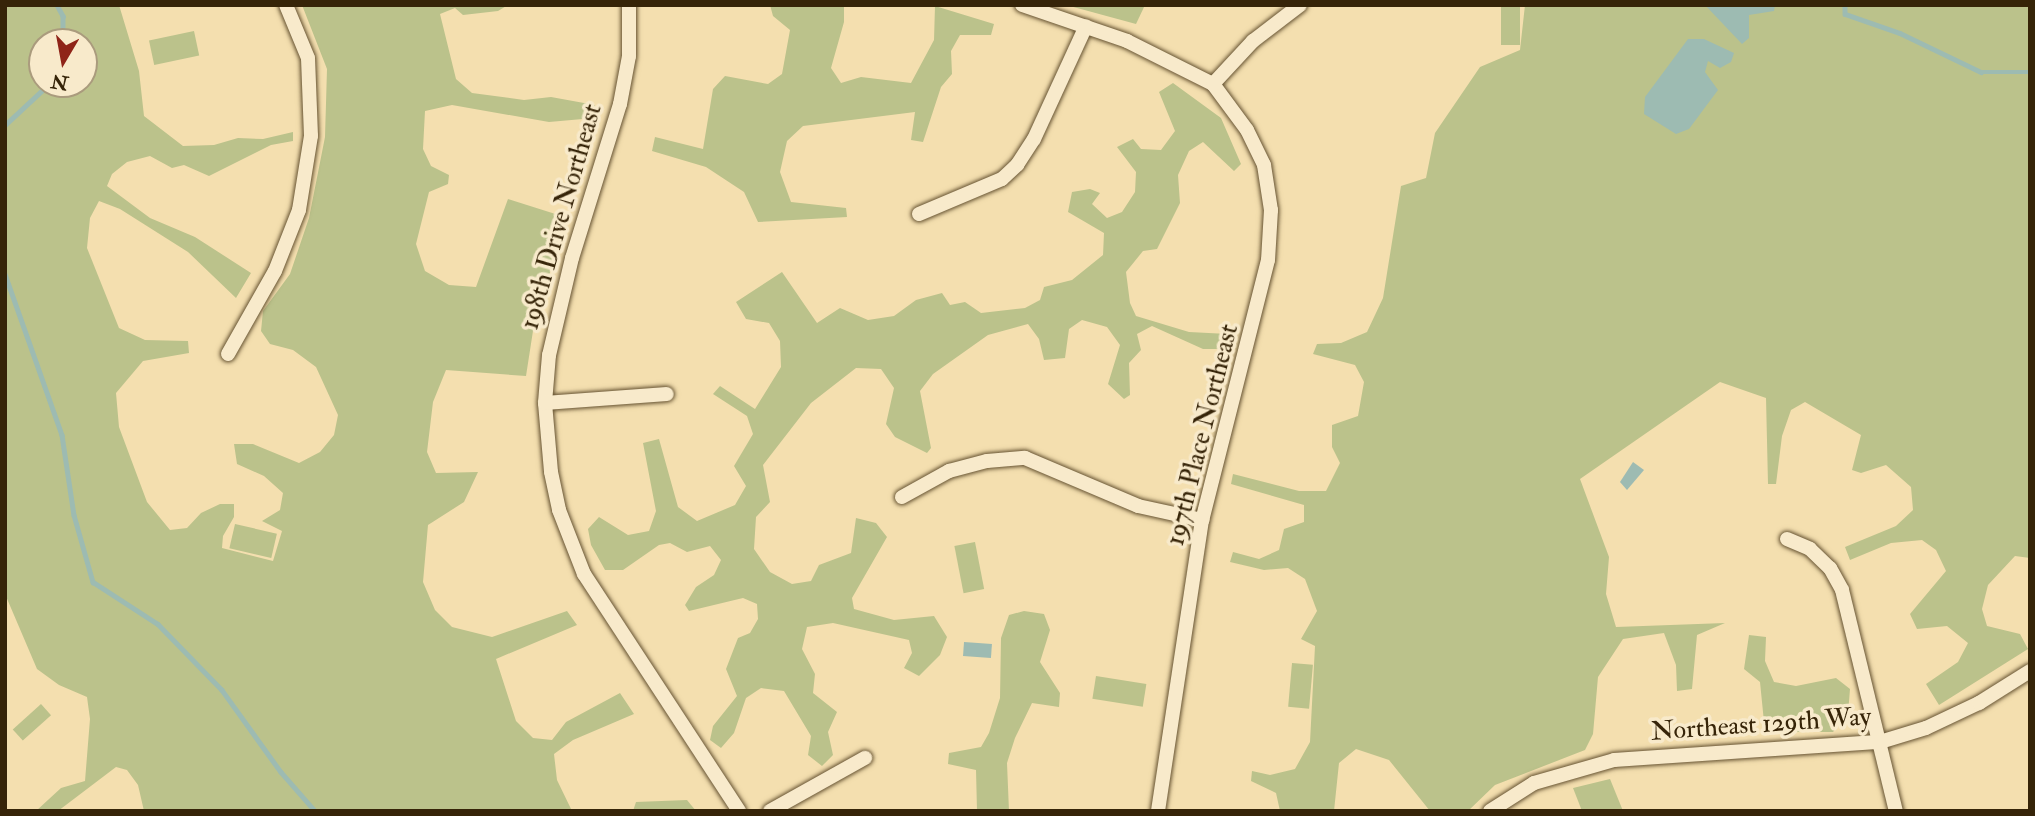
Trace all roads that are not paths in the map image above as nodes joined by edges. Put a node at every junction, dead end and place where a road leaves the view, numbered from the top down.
1 (286, 5) edge
2 (629, 5) edge
3 (1022, 5) edge
4 (1300, 5) edge
5 (1086, 26) junction
6 (1213, 84) junction
7 (919, 214) dead end
8 (228, 354) dead end
9 (667, 394) dead end
10 (545, 403) junction
11 (902, 497) dead end
12 (1202, 520) junction
13 (1787, 538) dead end
14 (2030, 671) edge
15 (1880, 742) junction
16 (865, 758) dead end
17 (739, 811) edge
18 (770, 811) edge
19 (1158, 811) edge
20 (1490, 811) edge
21 (1896, 811) edge

1 - 8 street
2 - 10 street, 198th Drive Northeast
3 - 5 street
4 - 6 street
5 - 6 street
5 - 7 street
6 - 12 street, 197th Place Northeast
9 - 10 street
10 - 17 street, 198th Drive Northeast
11 - 12 street
12 - 19 street, 197th Place Northeast
13 - 15 street
14 - 15 street, Northeast 129th Way
15 - 20 street, Northeast 129th Way
15 - 21 street
16 - 18 street

